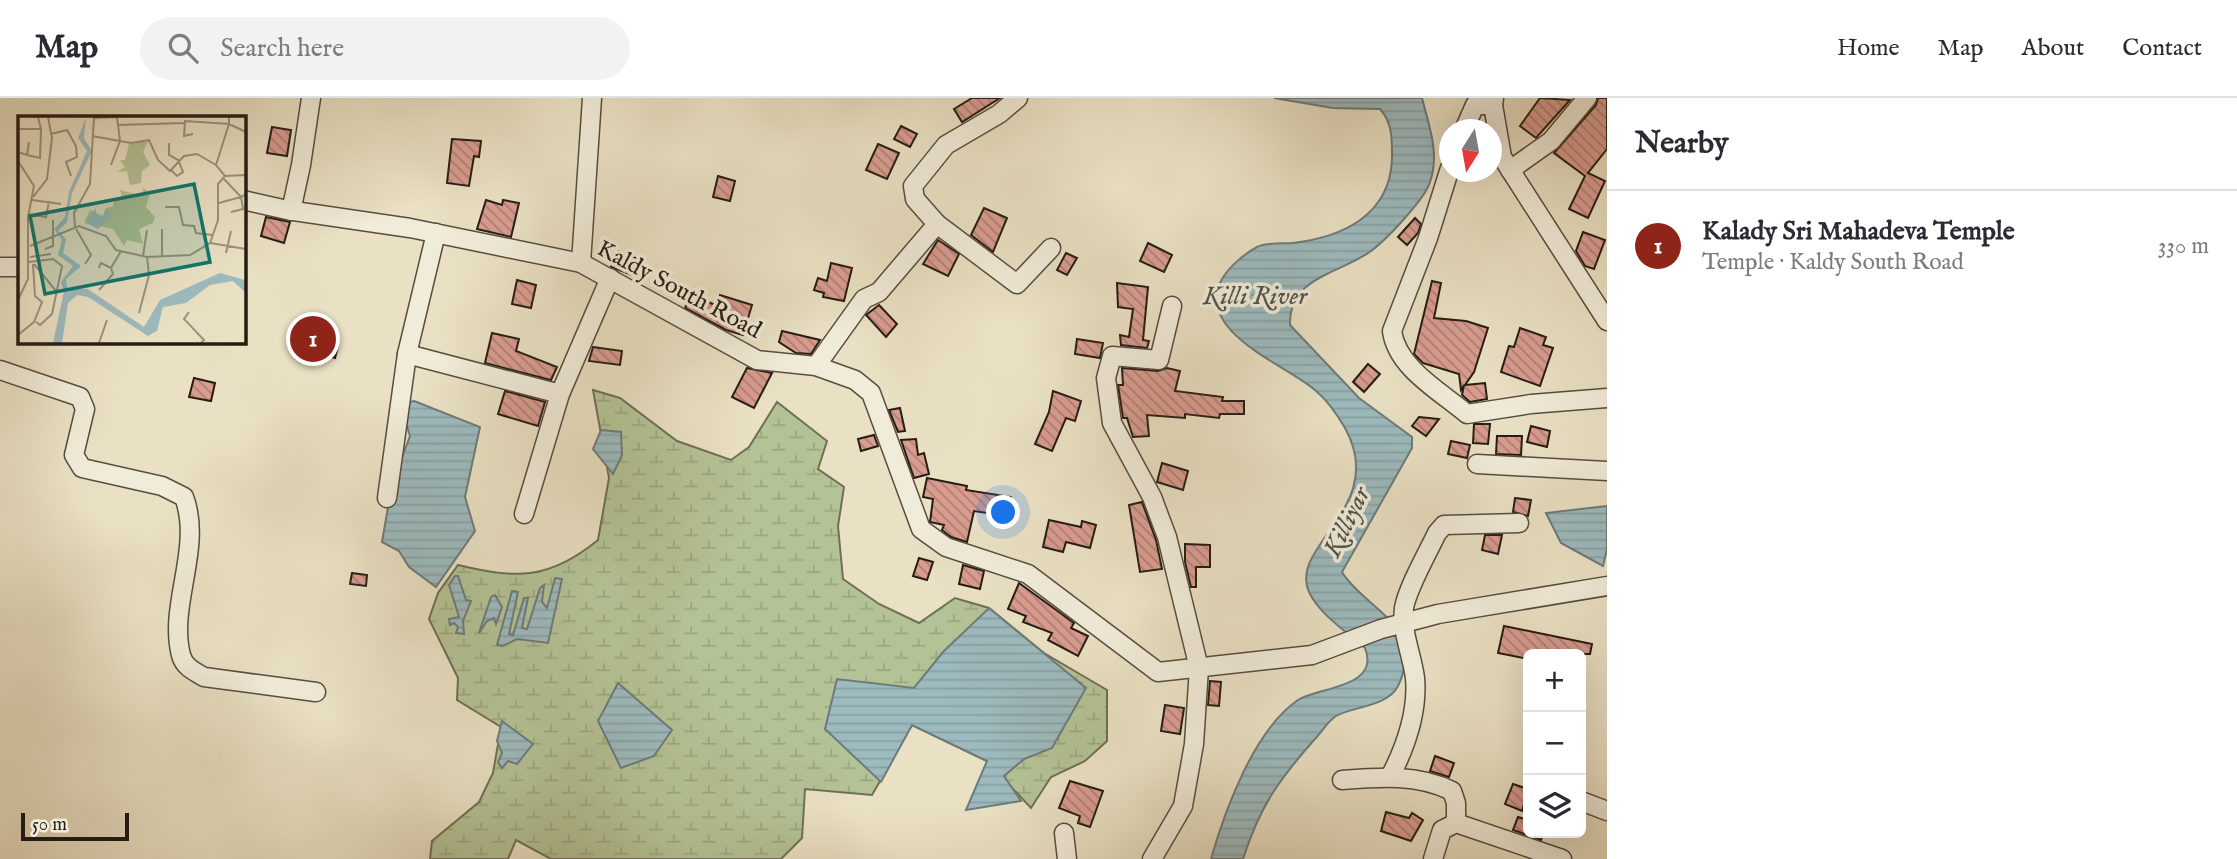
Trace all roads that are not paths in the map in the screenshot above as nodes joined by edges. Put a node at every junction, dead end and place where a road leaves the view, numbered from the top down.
1 (311, 98) edge
2 (592, 98) edge
3 (1018, 98) edge
4 (1587, 98) edge
5 (1493, 102) edge
6 (1469, 119) edge
7 (1510, 170) junction
8 (1446, 182) edge
9 (245, 200) edge
10 (291, 211) junction
11 (937, 224) junction
12 (436, 233) junction
13 (1051, 248) dead end
14 (581, 263) junction
15 (0, 267) edge
16 (18, 267) edge
17 (610, 278) junction
18 (1172, 306) dead end
19 (1607, 321) edge
20 (407, 354) junction
21 (816, 366) junction
22 (0, 370) edge
23 (560, 394) junction
24 (1607, 398) edge
25 (1477, 464) dead end
26 (1607, 471) edge
27 (387, 498) dead end
28 (524, 514) dead end
29 (1520, 523) dead end
30 (1607, 586) edge
31 (1403, 623) junction
32 (1199, 668) junction
33 (316, 692) dead end
34 (1390, 777) junction
35 (1342, 780) dead end
36 (1586, 804) edge
37 (1607, 811) edge
38 (1456, 822) junction
39 (1064, 834) dead end
40 (1067, 859) edge
41 (1152, 859) edge
42 (1433, 859) edge
43 (1562, 859) edge

1 - 10 street
2 - 14 street
3 - 11 street
4 - 7 street
5 - 6 street
5 - 7 street
7 - 19 street
8 - 24 street
9 - 10 street, Kaldy South Road
10 - 12 street, Kaldy South Road
11 - 13 street
11 - 21 street
12 - 14 street, Kaldy South Road
12 - 20 street
14 - 17 street, Kaldy South Road
15 - 16 street
17 - 21 street, Kaldy South Road
17 - 23 street
18 - 32 street
20 - 23 street
20 - 27 street
21 - 32 street, Kaldy South Road
22 - 33 street
23 - 28 street
25 - 26 street
29 - 31 street
30 - 31 street, Kaldy South Road
31 - 32 street, Kaldy South Road
31 - 34 street
32 - 41 street
34 - 35 street
34 - 38 street
36 - 37 street
38 - 42 street
38 - 43 street
39 - 40 street

